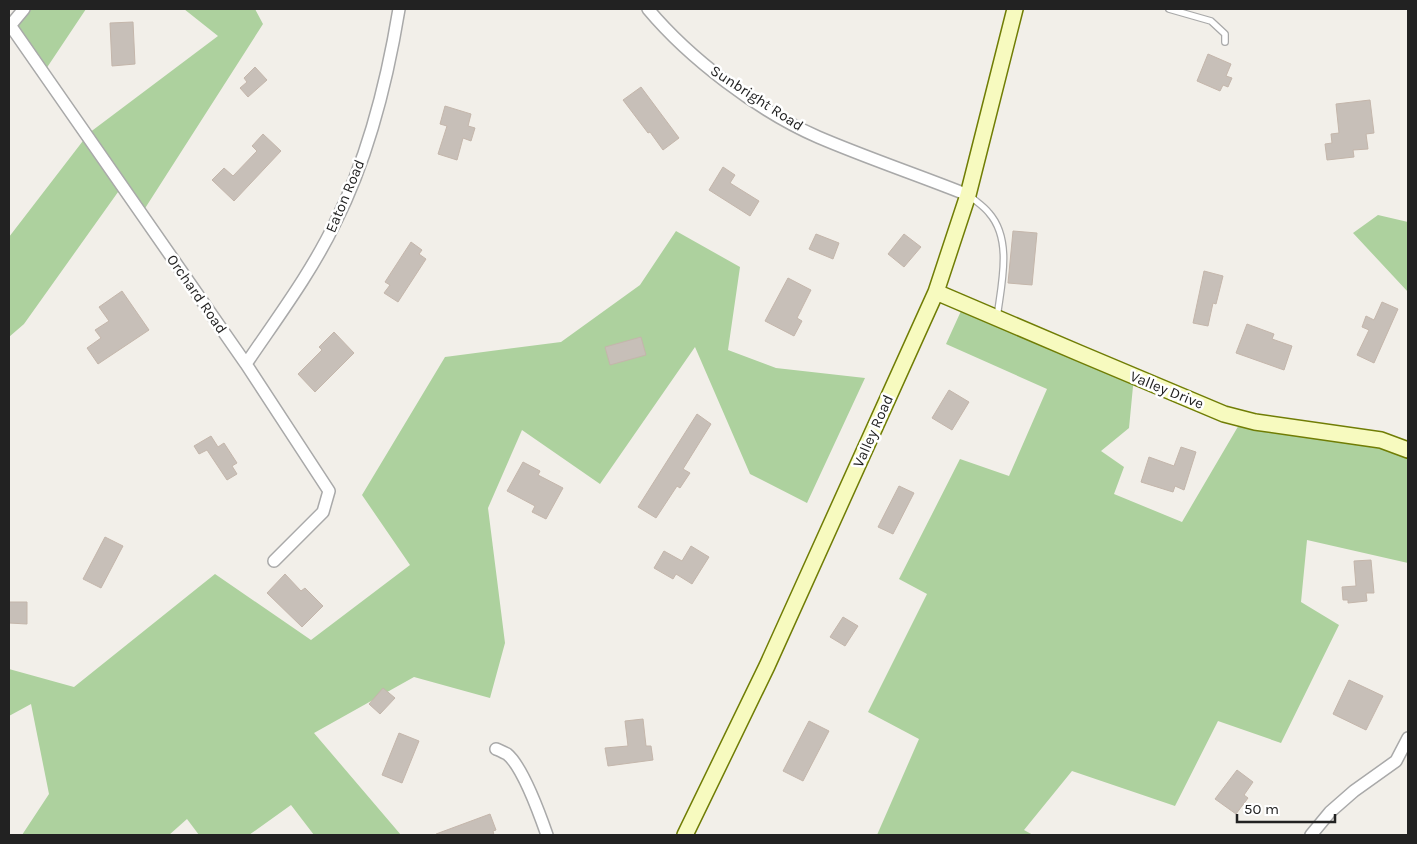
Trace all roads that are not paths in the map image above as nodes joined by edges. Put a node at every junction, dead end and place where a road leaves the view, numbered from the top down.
1 (24, 9) edge
2 (399, 9) edge
3 (648, 9) edge
4 (1015, 9) edge
5 (1169, 9) edge
6 (9, 26) edge
7 (1225, 42) dead end
8 (968, 195) junction
9 (936, 292) junction
10 (997, 318) junction
11 (246, 364) junction
12 (1408, 450) edge
13 (274, 561) dead end
14 (1408, 738) edge
15 (496, 749) dead end
16 (547, 835) edge
17 (685, 835) edge
18 (1311, 835) edge

1 - 6 street
2 - 11 street, Eaton Road
3 - 8 street, Sunbright Road
4 - 8 main road, Valley Road
5 - 7 lane
6 - 11 street, Orchard Road
8 - 9 main road, Valley Road
8 - 10 lane
9 - 10 main road, Valley Drive
9 - 17 main road, Valley Road
10 - 12 main road, Valley Drive
11 - 13 street, Orchard Road
14 - 18 street
15 - 16 street

